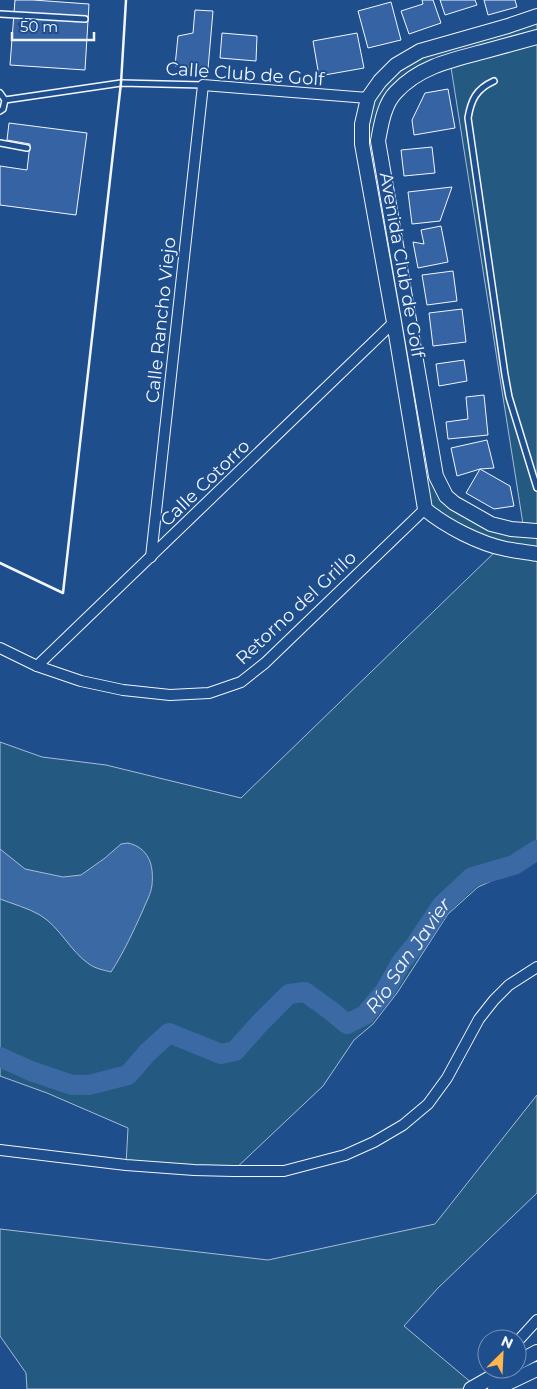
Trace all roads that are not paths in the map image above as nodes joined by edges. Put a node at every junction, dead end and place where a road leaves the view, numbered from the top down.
1 (0, 14) edge
2 (537, 16) edge
3 (85, 19) dead end
4 (508, 26) junction
5 (537, 38) edge
6 (513, 44) junction
7 (494, 81) dead end
8 (203, 85) junction
9 (0, 93) edge
10 (368, 98) junction
11 (5, 100) junction
12 (0, 111) edge
13 (378, 141) junction
14 (0, 143) edge
15 (362, 144) junction
16 (27, 148) dead end
17 (394, 322) junction
18 (442, 487) junction
19 (537, 488) edge
20 (454, 503) junction
21 (424, 504) junction
22 (443, 522) junction
23 (537, 531) edge
24 (537, 554) edge
25 (151, 557) junction
26 (0, 648) edge
27 (37, 666) junction
28 (537, 967) edge
29 (0, 1150) edge
30 (537, 1320) edge
31 (527, 1331) edge
32 (537, 1369) edge
33 (489, 1379) edge
34 (474, 1388) edge
35 (495, 1389) edge

1 - 3 lane
2 - 4 street, Avenida Club de Golf
4 - 6 street
4 - 10 street, Avenida Club de Golf
5 - 6 street, Avenida Club de Golf
6 - 13 street, Avenida Club de Golf
7 - 19 lane
8 - 10 street, Calle Club de Golf
8 - 11 lane, Calle Club de Golf
8 - 25 street, Calle Rancho Viejo
9 - 11 lane
10 - 15 street, Avenida Club de Golf
11 - 12 lane
13 - 15 street
13 - 18 street, Avenida Club de Golf
14 - 16 lane
15 - 17 street, Avenida Club de Golf
17 - 21 street, Avenida Club de Golf
17 - 25 street, Calle Cotorro
18 - 20 street, Avenida Club de Golf
18 - 21 street
20 - 22 street
20 - 23 street, Avenida Club de Golf
21 - 22 street
21 - 27 street, Retorno del Grillo
22 - 24 street
25 - 27 street, Calle Cotorro
26 - 27 street, Retorno del Grillo
28 - 29 street
30 - 31 street
32 - 35 street
33 - 34 street

